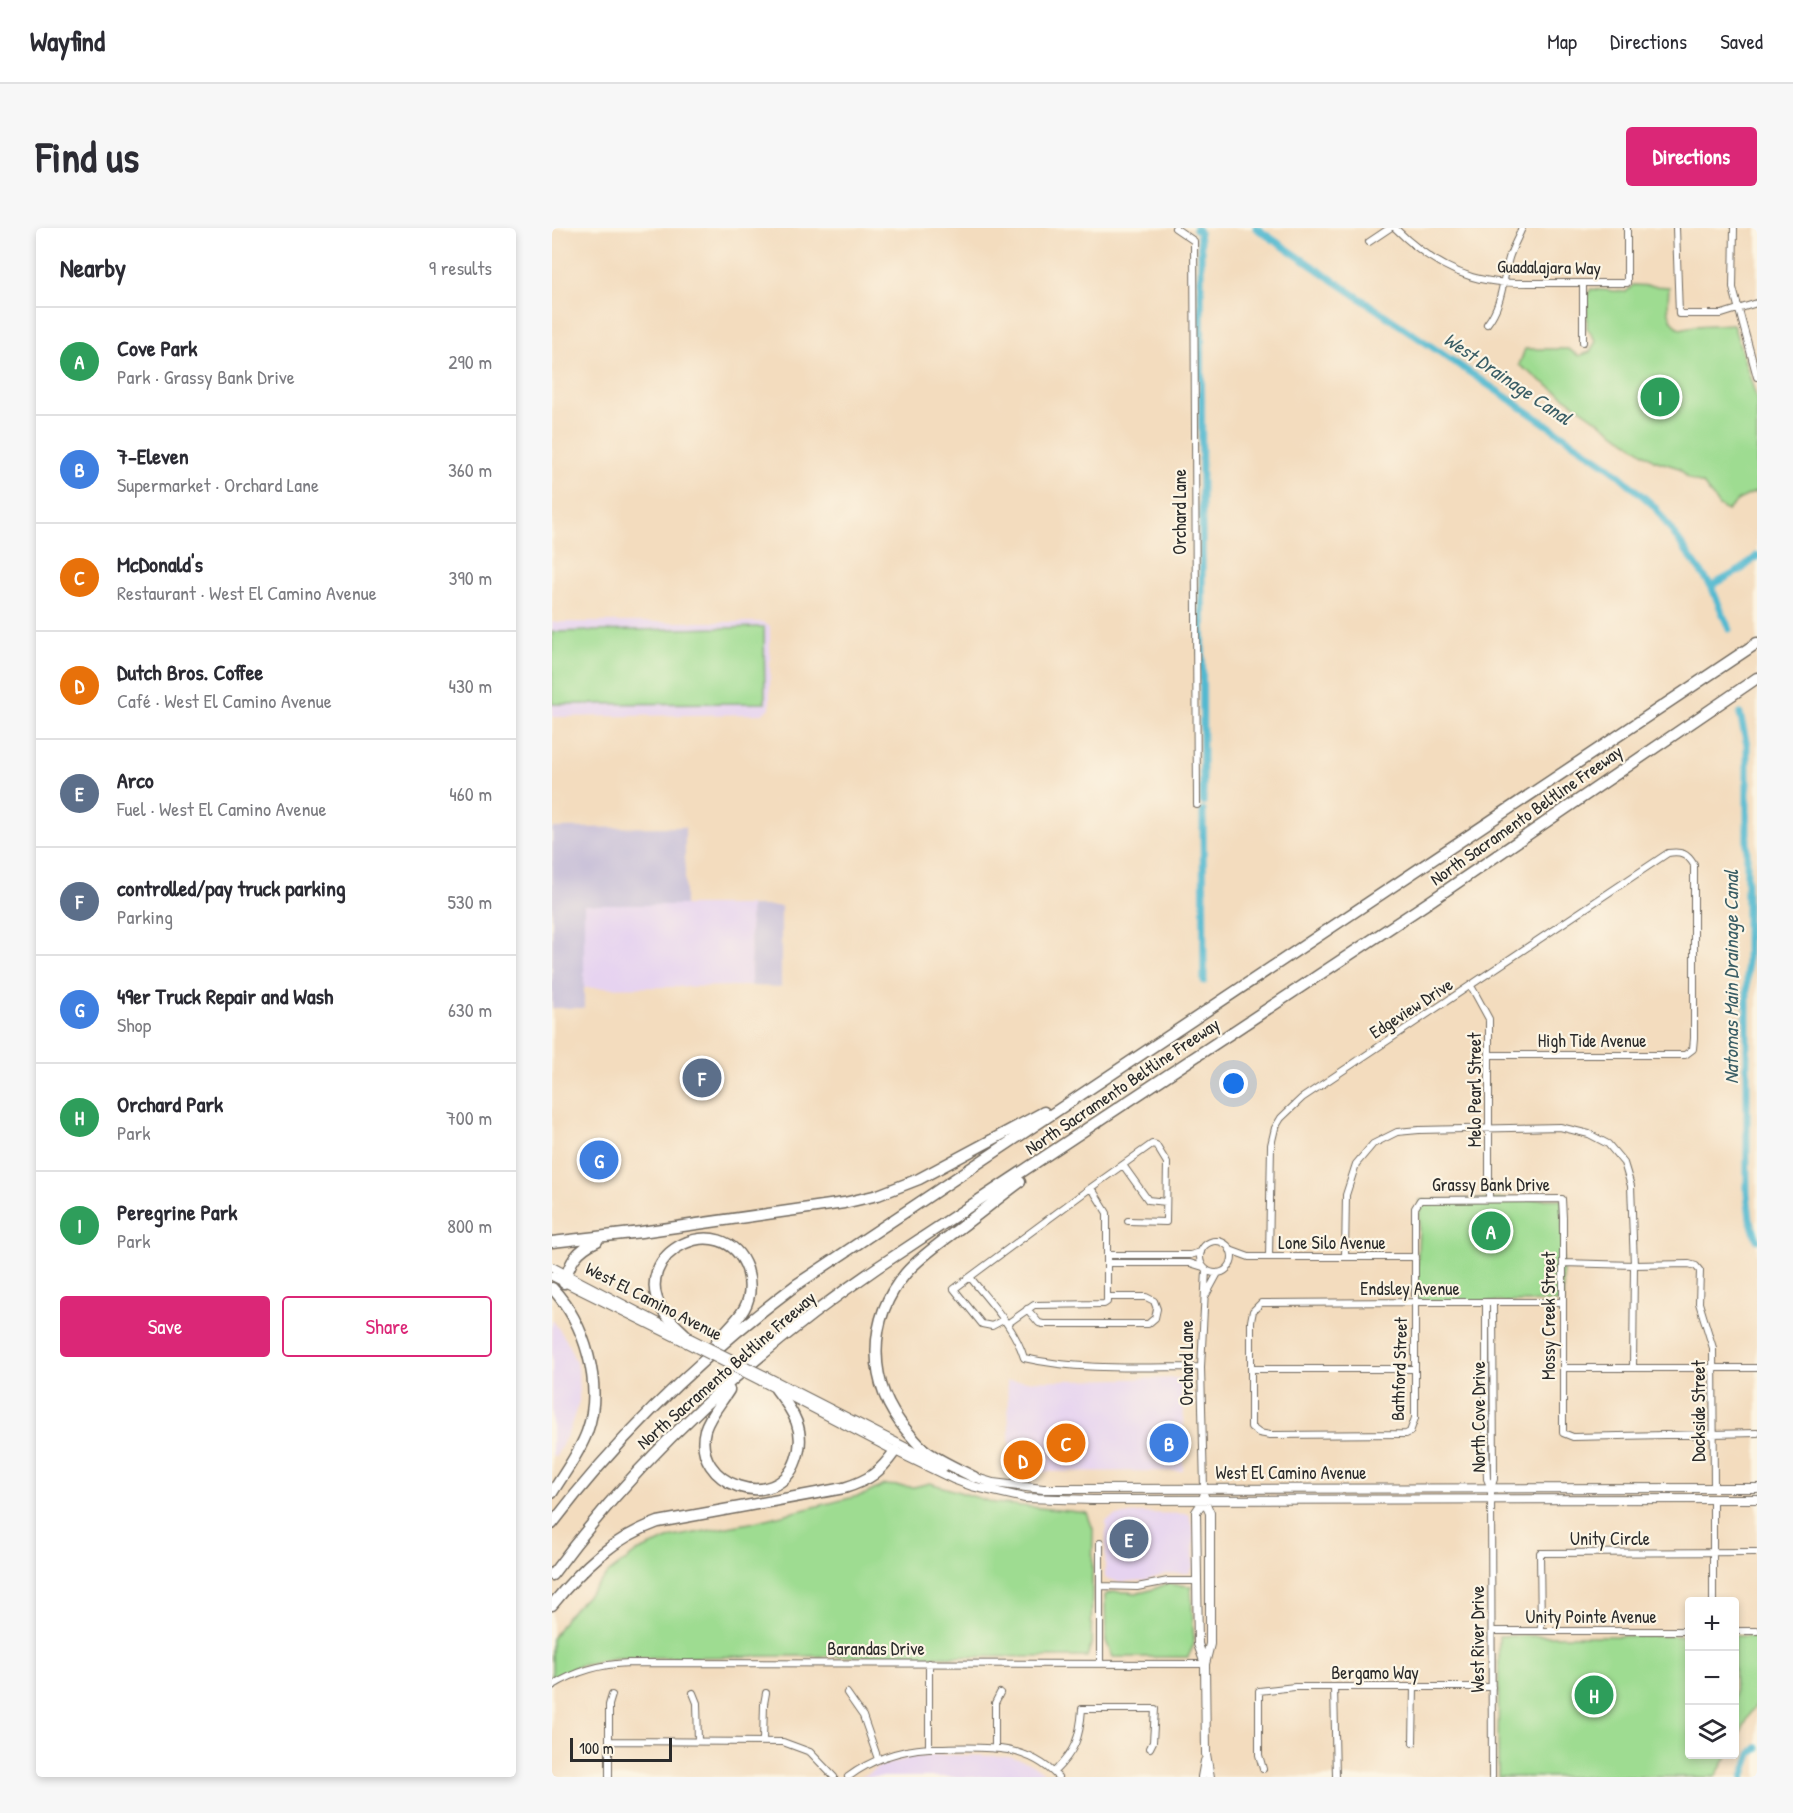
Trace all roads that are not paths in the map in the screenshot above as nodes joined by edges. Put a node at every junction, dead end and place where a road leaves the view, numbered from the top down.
1 (1175, 228) edge
2 (1389, 228) edge
3 (1395, 228) edge
4 (1522, 228) edge
5 (1627, 228) edge
6 (1676, 228) edge
7 (1734, 228) edge
8 (1369, 242) dead end
9 (1505, 283) junction
10 (1583, 283) junction
11 (1757, 303) edge
12 (1738, 310) junction
13 (1487, 324) dead end
14 (1583, 342) dead end
15 (1757, 350) edge
16 (1750, 354) junction
17 (1757, 377) edge
18 (1757, 643) edge
19 (1757, 678) edge
20 (1197, 805) dead end
21 (1471, 986) junction
22 (1692, 1049) joint
23 (1489, 1055) junction
24 (1099, 1082) junction
25 (1095, 1125) junction
26 (1489, 1128) junction
27 (1123, 1165) junction
28 (1089, 1189) junction
29 (1489, 1198) junction
30 (1562, 1199) joint
31 (1420, 1200) joint
32 (1166, 1202) junction
33 (1128, 1221) dead end
34 (641, 1232) junction
35 (552, 1242) edge
36 (1230, 1250) junction
37 (1201, 1252) junction
38 (1107, 1255) junction
39 (1249, 1257) junction
40 (1269, 1257) junction
41 (1345, 1257) junction
42 (1416, 1257) junction
43 (1107, 1263) junction
44 (1563, 1263) junction
45 (1230, 1265) junction
46 (1634, 1265) junction
47 (552, 1267) edge
48 (1204, 1268) junction
49 (1218, 1273) junction
50 (552, 1276) edge
51 (970, 1277) junction
52 (566, 1279) junction
53 (552, 1288) edge
54 (1107, 1297) junction
55 (1205, 1298) junction
56 (1416, 1302) junction
57 (1563, 1302) junction
58 (1486, 1303) junction
59 (1493, 1303) junction
60 (1027, 1309) junction
61 (1005, 1322) junction
62 (687, 1340) junction
63 (1201, 1366) junction
64 (693, 1368) junction
65 (1563, 1368) junction
66 (1633, 1368) junction
67 (1757, 1368) edge
68 (1251, 1369) junction
69 (1415, 1369) junction
70 (1713, 1369) junction
71 (738, 1377) junction
72 (762, 1378) junction
73 (776, 1389) junction
74 (1757, 1433) edge
75 (1713, 1434) junction
76 (896, 1448) junction
77 (974, 1477) junction
78 (1204, 1488) junction
79 (1491, 1488) junction
80 (1714, 1488) junction
81 (1757, 1488) edge
82 (552, 1493) edge
83 (1757, 1499) edge
84 (1204, 1500) junction
85 (1713, 1500) junction
86 (1491, 1501) junction
87 (552, 1524) edge
88 (1100, 1543) dead end
89 (1757, 1552) edge
90 (1713, 1554) junction
91 (552, 1575) edge
92 (1197, 1581) junction
93 (1100, 1586) junction
94 (1713, 1597) edge
95 (552, 1605) edge
96 (1492, 1631) junction
97 (1541, 1631) junction
98 (1685, 1631) edge
99 (1739, 1631) edge
100 (1757, 1631) edge
101 (929, 1663) junction
102 (1100, 1663) junction
103 (1205, 1664) junction
104 (552, 1686) edge
105 (1334, 1687) junction
106 (1414, 1687) junction
107 (1492, 1688) junction
108 (693, 1693) dead end
109 (766, 1693) dead end
110 (847, 1693) dead end
111 (1000, 1693) dead end
112 (612, 1695) dead end
113 (609, 1741) junction
114 (698, 1741) junction
115 (763, 1741) junction
116 (1413, 1743) dead end
117 (929, 1748) junction
118 (995, 1748) junction
119 (1150, 1748) dead end
120 (1206, 1754) junction
121 (878, 1759) junction
122 (1263, 1769) dead end
123 (1056, 1775) edge
124 (609, 1777) edge
125 (834, 1777) edge
126 (848, 1777) edge
127 (1202, 1777) edge
128 (1210, 1777) edge
129 (1336, 1777) edge
130 (1492, 1777) edge

1 - 20 street, Orchard Lane
2 - 8 street
3 - 9 street, Guadalajara Way
4 - 9 street
5 - 10 street, Guadalajara Way
6 - 12 street
7 - 12 street
9 - 10 street, Guadalajara Way
9 - 13 street
10 - 14 street
11 - 12 street
12 - 16 street
15 - 16 street
16 - 17 street
18 - 24 highway, North Sacramento Beltline Freeway
19 - 25 highway, North Sacramento Beltline Freeway
21 - 22 street, Edgeview Drive
21 - 23 street, Melo Pearl Street
21 - 40 street, Edgeview Drive
22 - 23 street, High Tide Avenue
23 - 26 street, Melo Pearl Street
24 - 34 highway
24 - 64 highway, North Sacramento Beltline Freeway
25 - 71 highway, North Sacramento Beltline Freeway
25 - 77 highway
26 - 29 street, Melo Pearl Street
26 - 41 street
26 - 46 street
27 - 28 street
27 - 32 street
27 - 32 street
28 - 38 street
28 - 51 street
29 - 30 street, Grassy Bank Drive
29 - 31 street, Grassy Bank Drive
30 - 44 street, Mossy Creek Street
31 - 42 street, Bathford Street
32 - 33 street
34 - 35 highway
34 - 52 highway
36 - 37 street
36 - 39 street, Lone Silo Avenue
36 - 45 street
37 - 38 street
37 - 48 street
38 - 43 street
39 - 40 street, Lone Silo Avenue
39 - 45 street, Lone Silo Avenue
40 - 41 street, Lone Silo Avenue
41 - 42 street, Lone Silo Avenue
42 - 56 street, Bathford Street
43 - 48 street
43 - 54 street
44 - 46 street
44 - 57 street, Mossy Creek Street
45 - 49 street
46 - 66 street
46 - 70 street, Dockside Street
47 - 52 main road, West El Camino Avenue
48 - 49 street
48 - 55 street, Orchard Lane
49 - 55 street, Orchard Lane
50 - 52 main road, West El Camino Avenue
51 - 61 street
51 - 61 street
52 - 62 main road, West El Camino Avenue
53 - 82 highway
54 - 60 street
54 - 60 street
55 - 63 street, Orchard Lane
56 - 58 street, Endsley Avenue
56 - 68 street, Endsley Avenue
56 - 69 street, Bathford Street
57 - 59 street, Endsley Avenue
57 - 65 street, Mossy Creek Street
58 - 59 street, Endsley Avenue
58 - 79 street, North Cove Drive
59 - 79 street, North Cove Drive
60 - 61 street
61 - 63 street
62 - 64 highway
62 - 72 main road, West El Camino Avenue, bridge
63 - 78 street, Orchard Lane
64 - 87 highway, North Sacramento Beltline Freeway
65 - 66 street
65 - 75 street, Mossy Creek Street
66 - 70 street
67 - 70 street
68 - 69 street
68 - 69 street, Bathford Street
70 - 75 street, Dockside Street
71 - 73 highway
71 - 91 highway, North Sacramento Beltline Freeway
72 - 73 main road, West El Camino Avenue
72 - 76 main road, West El Camino Avenue
73 - 76 main road, West El Camino Avenue
74 - 75 street
75 - 80 street, Dockside Street
76 - 77 main road, West El Camino Avenue
76 - 84 main road, West El Camino Avenue
76 - 95 highway
77 - 78 main road, West El Camino Avenue
78 - 79 main road, West El Camino Avenue
78 - 84 main road, Orchard Lane
79 - 80 main road, West El Camino Avenue
79 - 86 street, West River Drive
80 - 81 main road, West El Camino Avenue
83 - 85 main road, West El Camino Avenue
84 - 86 main road, West El Camino Avenue
84 - 92 main road, Orchard Lane
84 - 103 main road, Orchard Lane
85 - 86 main road, West El Camino Avenue
85 - 90 street
86 - 96 street, West River Drive
88 - 93 street
89 - 90 street, Unity Circle
90 - 94 street
90 - 97 street, Unity Circle
92 - 93 street
92 - 103 main road, Orchard Lane
93 - 102 street
96 - 97 street, Unity Pointe Avenue
96 - 107 street, West River Drive
97 - 98 street, Unity Pointe Avenue
99 - 100 street
101 - 102 street, Barandas Drive
101 - 104 street, Barandas Drive
101 - 117 street
102 - 103 street, Barandas Drive
103 - 120 main road, Orchard Lane
105 - 106 street, Bergamo Way
105 - 122 street, Bergamo Way
105 - 129 street
106 - 107 street, Bergamo Way
106 - 116 street
107 - 130 street, West River Drive
108 - 114 street
109 - 115 street
110 - 121 street
111 - 118 street
112 - 113 street
113 - 114 street
113 - 124 street
114 - 115 street
115 - 125 street
117 - 118 street
117 - 121 street
118 - 123 street
119 - 123 street
120 - 127 main road, Orchard Lane
120 - 128 main road, Orchard Lane
121 - 126 street

